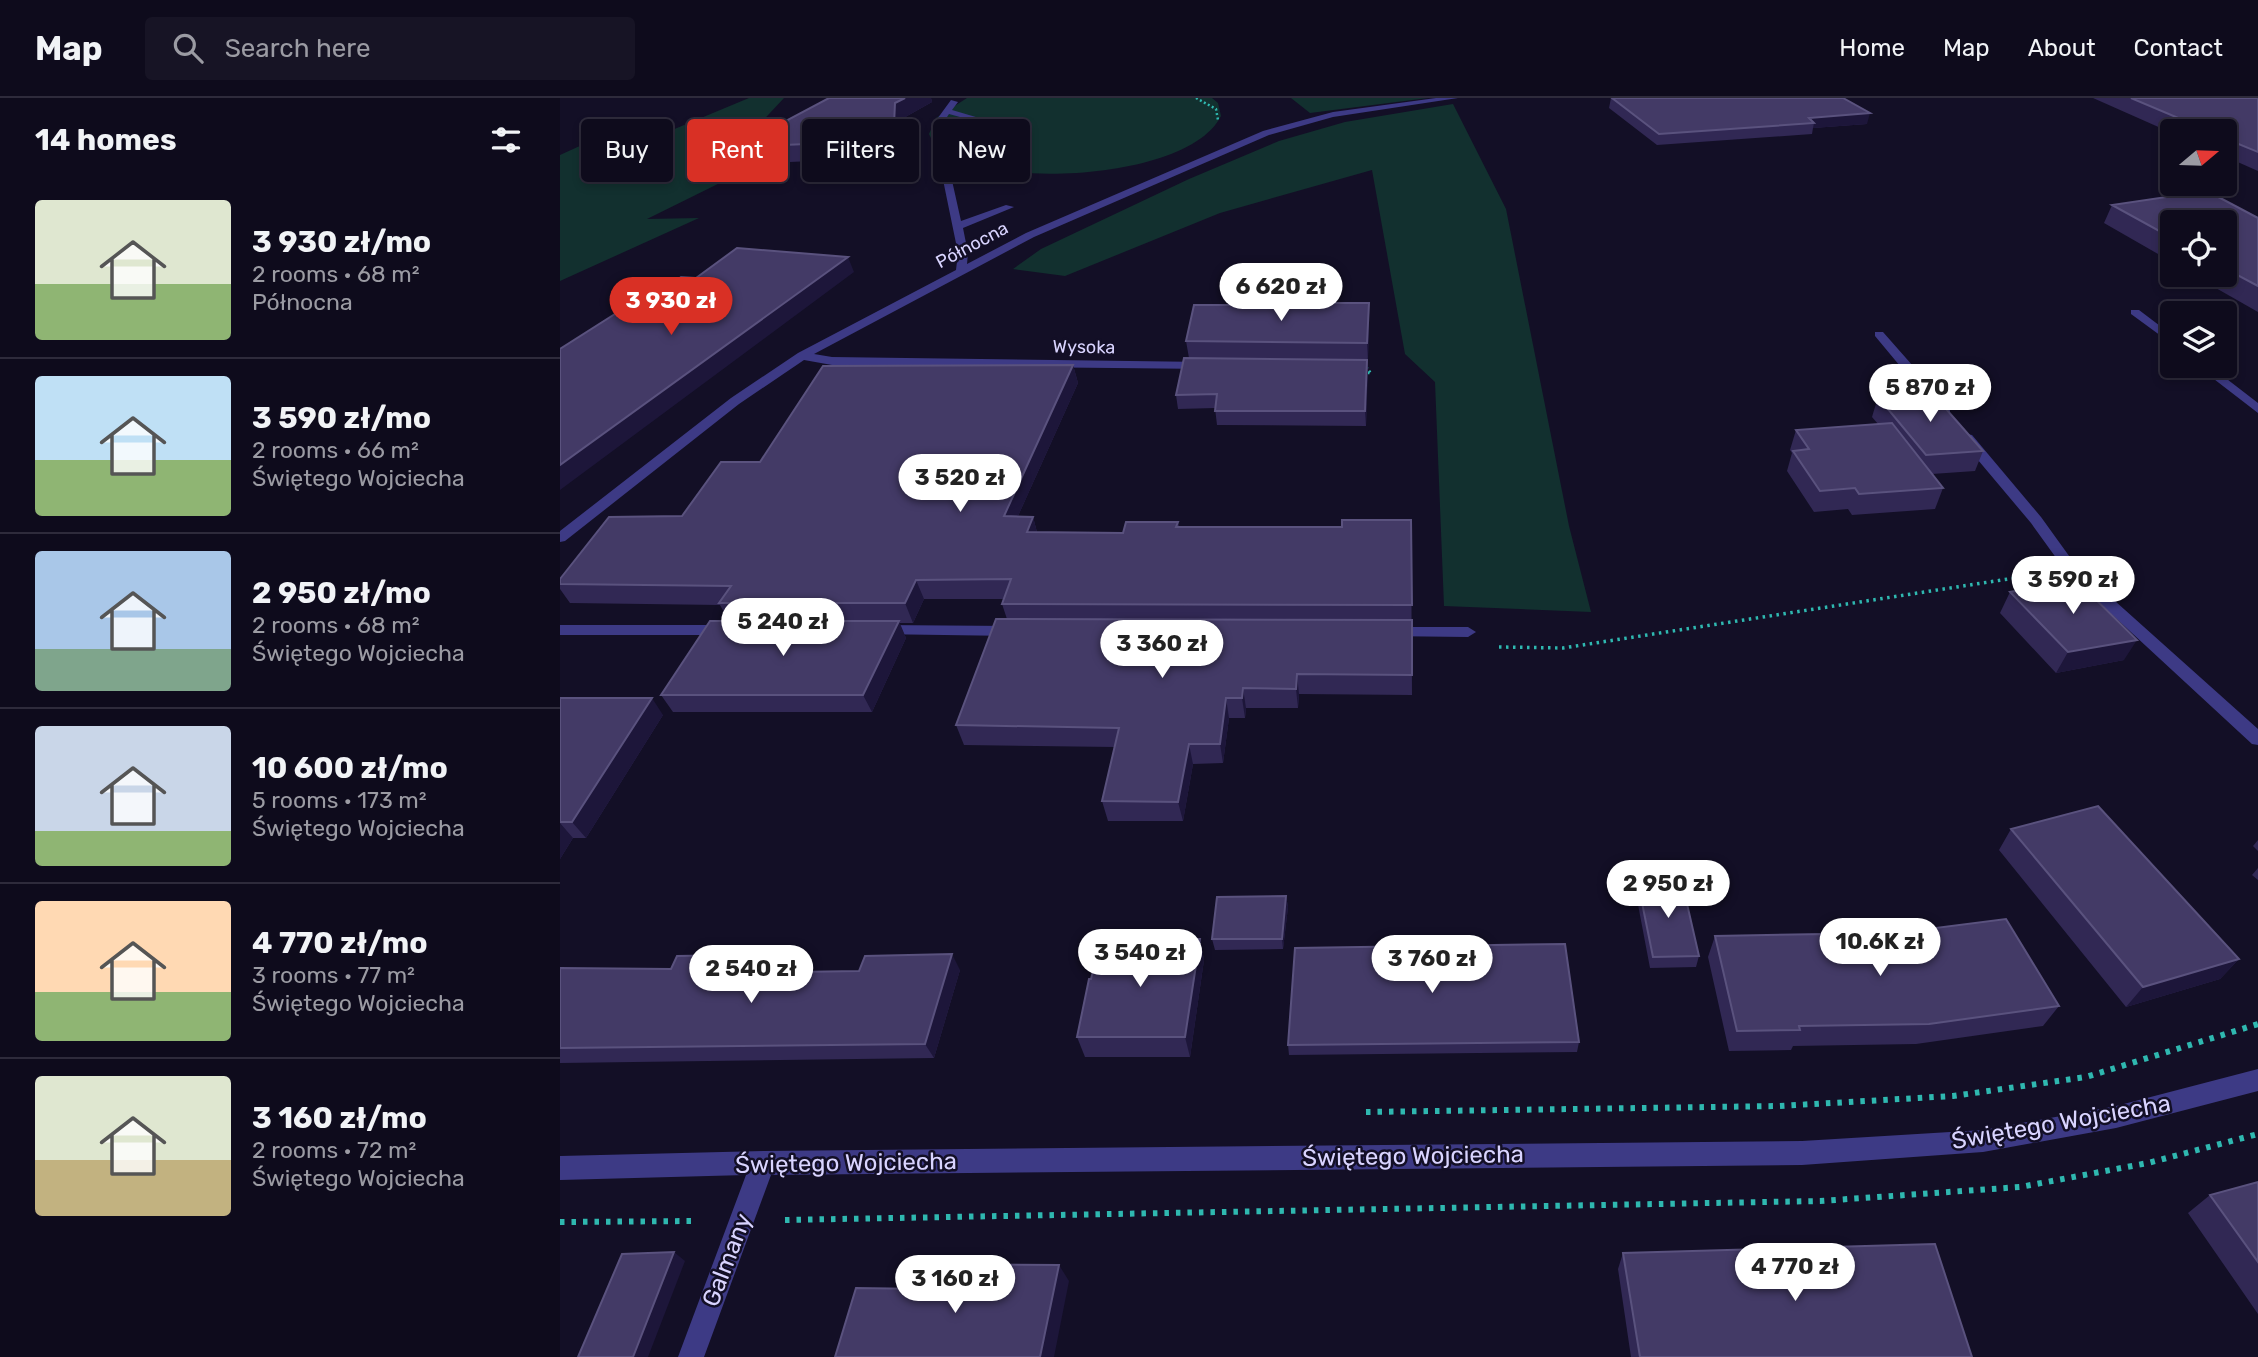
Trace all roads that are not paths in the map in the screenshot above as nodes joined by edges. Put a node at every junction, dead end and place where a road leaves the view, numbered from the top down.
1 (1454, 98) edge
2 (1424, 99) edge
3 (937, 129) joint
4 (948, 182) edge
5 (1009, 207) dead end
6 (958, 226) junction
7 (961, 272) junction
8 (2135, 312) dead end
9 (2160, 332) edge
10 (1879, 334) dead end
11 (802, 356) junction
12 (1216, 366) edge
13 (2218, 378) edge
14 (2258, 410) edge
15 (560, 538) edge
16 (560, 629) edge
17 (742, 630) edge
18 (867, 631) edge
19 (1035, 631) edge
20 (1370, 632) edge
21 (1468, 632) dead end
22 (2258, 739) edge
23 (2258, 1080) edge
24 (764, 1163) junction
25 (560, 1168) edge
26 (691, 1357) edge

1 - 2 street, Północna
2 - 7 street, Północna
3 - 3 street
4 - 6 street
5 - 6 street
6 - 7 street
7 - 11 street, Północna
8 - 9 street
10 - 22 street
11 - 12 street, Wysoka
11 - 15 street, Północna
13 - 14 street
16 - 17 street
18 - 19 street
20 - 21 street
23 - 24 street, Świętego Wojciecha
24 - 25 street, Świętego Wojciecha
24 - 26 street, Galmany

